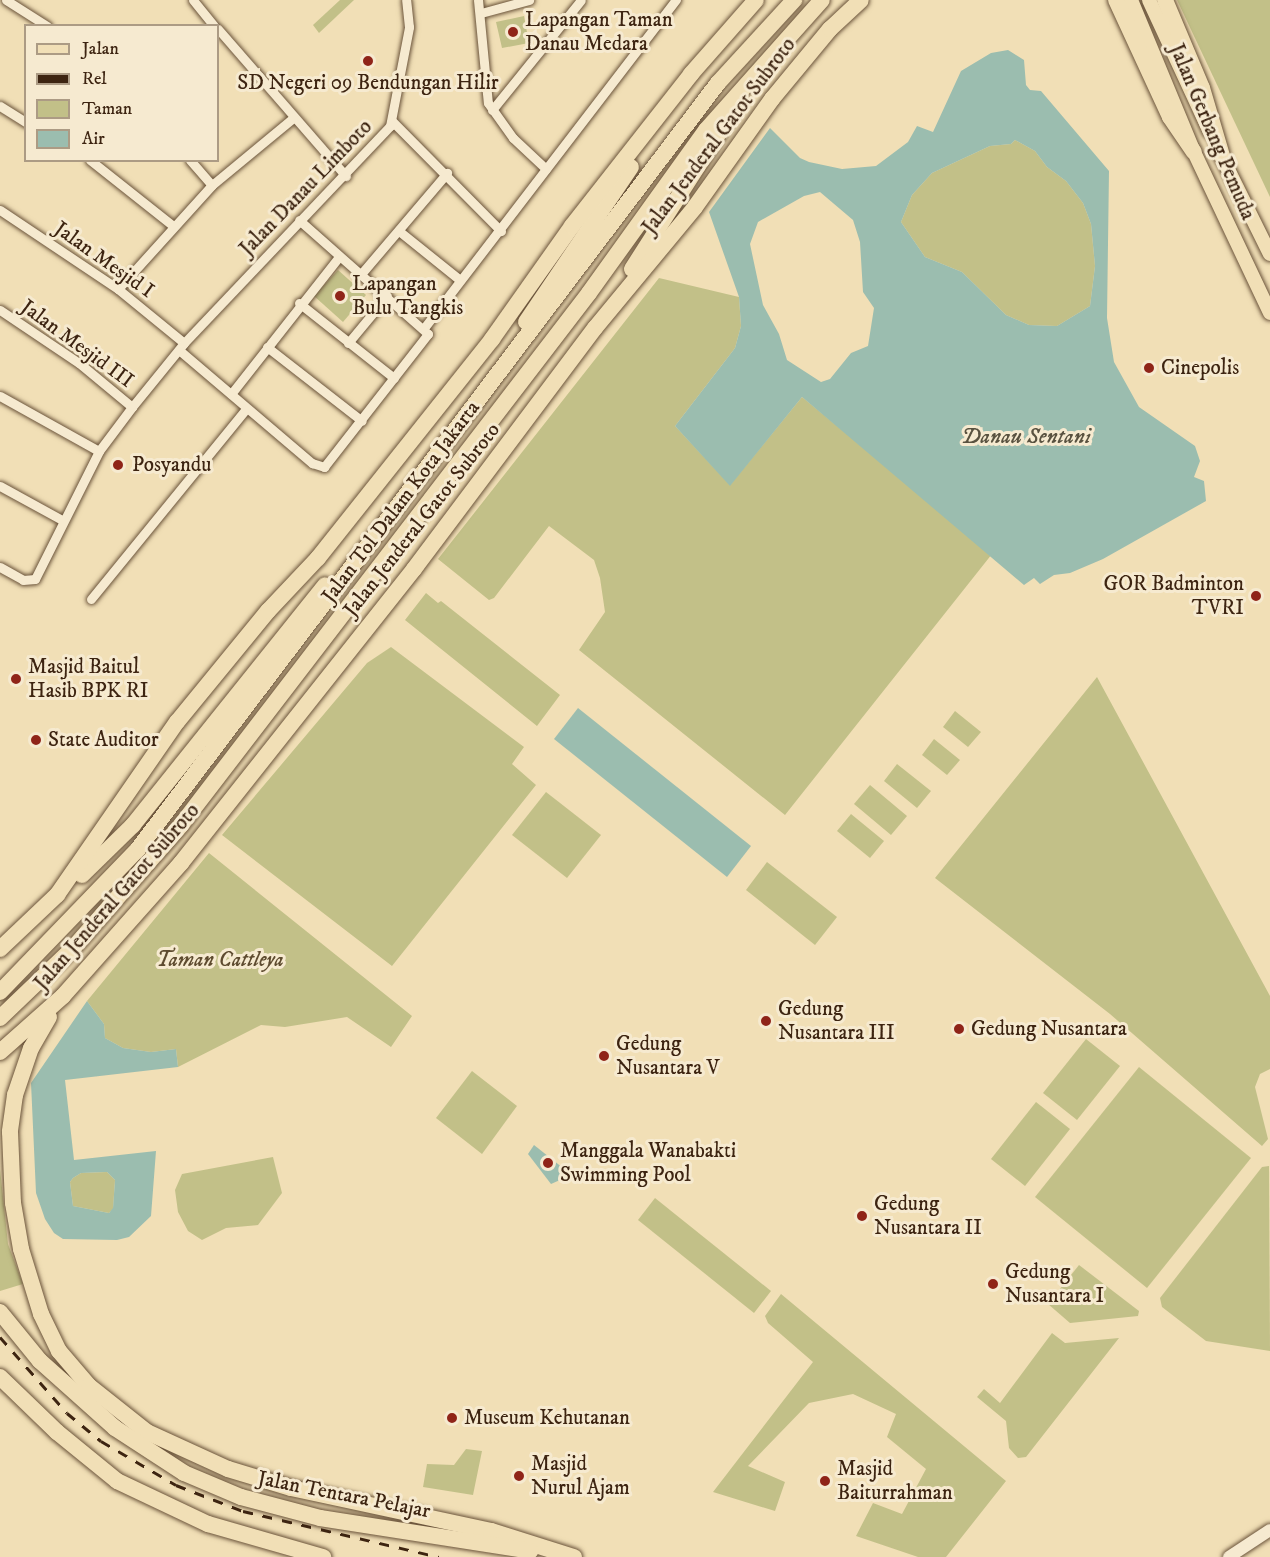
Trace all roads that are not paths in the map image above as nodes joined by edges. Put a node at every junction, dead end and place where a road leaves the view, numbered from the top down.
1 (6, 0) edge
2 (193, 0) edge
3 (406, 0) edge
4 (478, 0) edge
5 (529, 0) edge
6 (581, 0) edge
7 (676, 0) edge
8 (756, 0) edge
9 (794, 0) edge
10 (822, 0) edge
11 (861, 0) edge
12 (1116, 0) edge
13 (1131, 0) edge
14 (1149, 0) edge
15 (1165, 0) edge
16 (481, 13) junction
17 (44, 24) edge
18 (212, 24) edge
19 (219, 30) edge
20 (752, 76) junction
21 (0, 106) edge
22 (492, 110) junction
23 (662, 113) junction
24 (293, 118) junction
25 (24, 121) edge
26 (392, 121) junction
27 (1194, 152) junction
28 (1222, 156) junction
29 (93, 162) edge
30 (192, 162) edge
31 (546, 169) junction
32 (447, 173) junction
33 (346, 176) junction
34 (212, 185) junction
35 (0, 210) edge
36 (299, 220) junction
37 (172, 225) junction
38 (399, 231) junction
39 (501, 231) junction
40 (1270, 254) edge
41 (339, 257) junction
42 (361, 274) junction
43 (460, 280) junction
44 (118, 289) junction
45 (387, 296) junction
46 (300, 303) junction
47 (0, 310) edge
48 (1270, 313) edge
49 (424, 328) junction
50 (595, 328) junction
51 (348, 344) junction
52 (182, 346) junction
53 (267, 346) junction
54 (394, 378) junction
55 (497, 379) junction
56 (231, 394) junction
57 (0, 396) edge
58 (132, 407) junction
59 (246, 409) junction
60 (362, 421) junction
61 (99, 451) junction
62 (0, 486) edge
63 (398, 505) junction
64 (62, 520) junction
65 (0, 567) edge
66 (91, 599) dead end
67 (57, 895) junction
68 (3, 942) edge
69 (0, 992) edge
70 (63, 996) junction
71 (0, 1018) edge
72 (0, 1052) edge
73 (0, 1312) edge
74 (0, 1377) edge
75 (122, 1424) junction
76 (1270, 1530) edge
77 (1270, 1540) edge
78 (314, 1556) edge
79 (564, 1557) edge
80 (574, 1557) edge
81 (1229, 1557) edge
82 (1243, 1557) edge

1 - 17 street
2 - 18 street
3 - 26 street, Jalan Danau Limboto
4 - 16 street
5 - 16 street
6 - 22 street
7 - 31 street
8 - 23 highway
9 - 55 highway, Jalan Tol Dalam Kota Jakarta
10 - 20 highway, Jalan Tol Dalam Kota Jakarta
11 - 50 highway, Jalan Jenderal Gatot Subroto
12 - 27 highway
13 - 27 main road, Jalan Gerbang Pemuda
14 - 28 main road, Jalan Gerbang Pemuda
15 - 28 highway
16 - 22 street
19 - 24 street
20 - 50 highway
20 - 71 highway, Jalan Tol Dalam Kota Jakarta
21 - 25 street
22 - 31 street
23 - 55 highway
23 - 67 highway
24 - 33 street
24 - 34 street
26 - 32 street
26 - 33 street, Jalan Danau Limboto
27 - 48 main road, Jalan Gerbang Pemuda
28 - 40 main road, Jalan Gerbang Pemuda
29 - 37 street
30 - 34 street
31 - 39 street
32 - 38 street
32 - 39 street
33 - 36 street, Jalan Danau Limboto
34 - 37 street
35 - 44 street, Jalan Mesjid I
36 - 41 street
36 - 52 street, Jalan Danau Limboto
37 - 44 street
38 - 42 street
38 - 43 street
39 - 43 street
41 - 42 street
41 - 46 street
42 - 45 street
43 - 49 street
44 - 52 street, Jalan Mesjid I
45 - 49 street
45 - 51 street
46 - 51 street
46 - 53 street
47 - 58 street, Jalan Mesjid III
49 - 54 street
50 - 70 highway, Jalan Jenderal Gatot Subroto
51 - 54 street
52 - 56 street, Jalan Mesjid I
52 - 58 street, Jalan Danau Limboto
53 - 56 street
53 - 60 street
54 - 60 street
55 - 63 highway, Jalan Tol Dalam Kota Jakarta
56 - 59 street, Jalan Mesjid I
57 - 61 street
58 - 61 street, Jalan Danau Limboto
59 - 60 street, Jalan Mesjid I
59 - 66 street
61 - 64 street, Jalan Danau Limboto
62 - 64 street
63 - 67 highway
63 - 69 highway, Jalan Tol Dalam Kota Jakarta
64 - 65 street, Jalan Danau Limboto
67 - 68 highway
70 - 72 highway, Jalan Jenderal Gatot Subroto
70 - 75 highway
73 - 75 highway, Jalan Tentara Pelajar
74 - 78 highway
75 - 79 highway, Jalan Tentara Pelajar
75 - 80 highway
76 - 81 main road
77 - 82 main road

